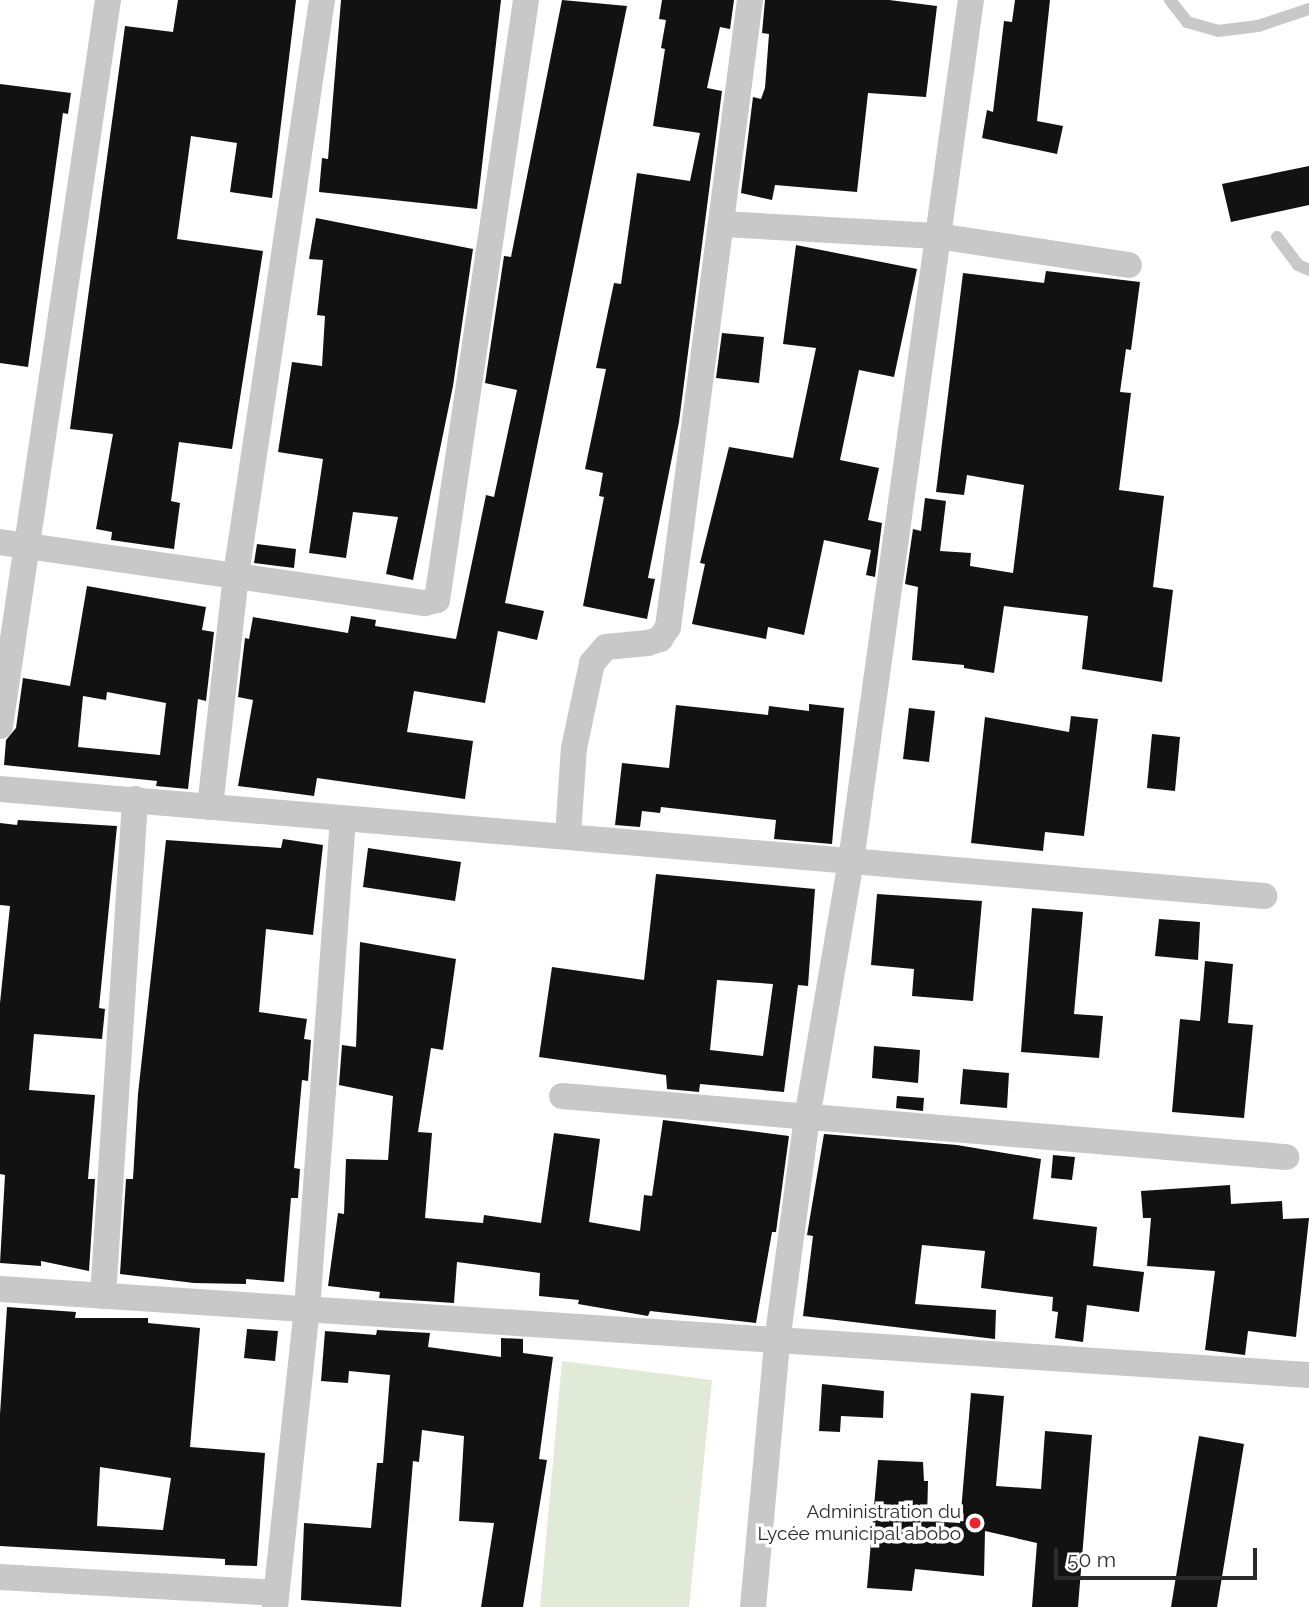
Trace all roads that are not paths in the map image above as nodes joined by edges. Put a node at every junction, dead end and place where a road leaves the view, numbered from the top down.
1 (108, 0) edge
2 (322, 0) edge
3 (526, 0) edge
4 (750, 0) edge
5 (971, 0) edge
6 (1170, 0) edge
7 (1309, 9) edge
8 (723, 224) junction
9 (937, 236) junction
10 (1277, 237) dead end
11 (1129, 265) dead end
12 (1309, 270) edge
13 (12, 544) edge
14 (236, 575) junction
15 (0, 726) edge
16 (0, 789) edge
17 (135, 799) junction
18 (210, 807) junction
19 (343, 821) junction
20 (568, 835) junction
21 (851, 861) junction
22 (1264, 896) dead end
23 (562, 1096) dead end
24 (807, 1118) junction
25 (1286, 1157) dead end
26 (0, 1289) edge
27 (103, 1296) junction
28 (307, 1310) junction
29 (776, 1342) junction
30 (1309, 1375) edge
31 (0, 1577) edge
32 (276, 1600) edge
33 (752, 1607) edge

1 - 13 street
2 - 14 street
3 - 14 street
4 - 8 street
5 - 9 street
6 - 7 lane
8 - 9 street
8 - 20 street
9 - 11 street
9 - 21 street
10 - 12 lane
13 - 14 street
13 - 15 street
14 - 18 street
16 - 17 street
17 - 18 street
17 - 27 street
18 - 19 street
19 - 20 street
19 - 28 street
20 - 21 street
21 - 22 street
21 - 24 street
23 - 24 street
24 - 25 street
24 - 29 street
26 - 27 street
27 - 28 street
28 - 29 street
28 - 32 street
29 - 30 street
29 - 33 street
31 - 32 street

